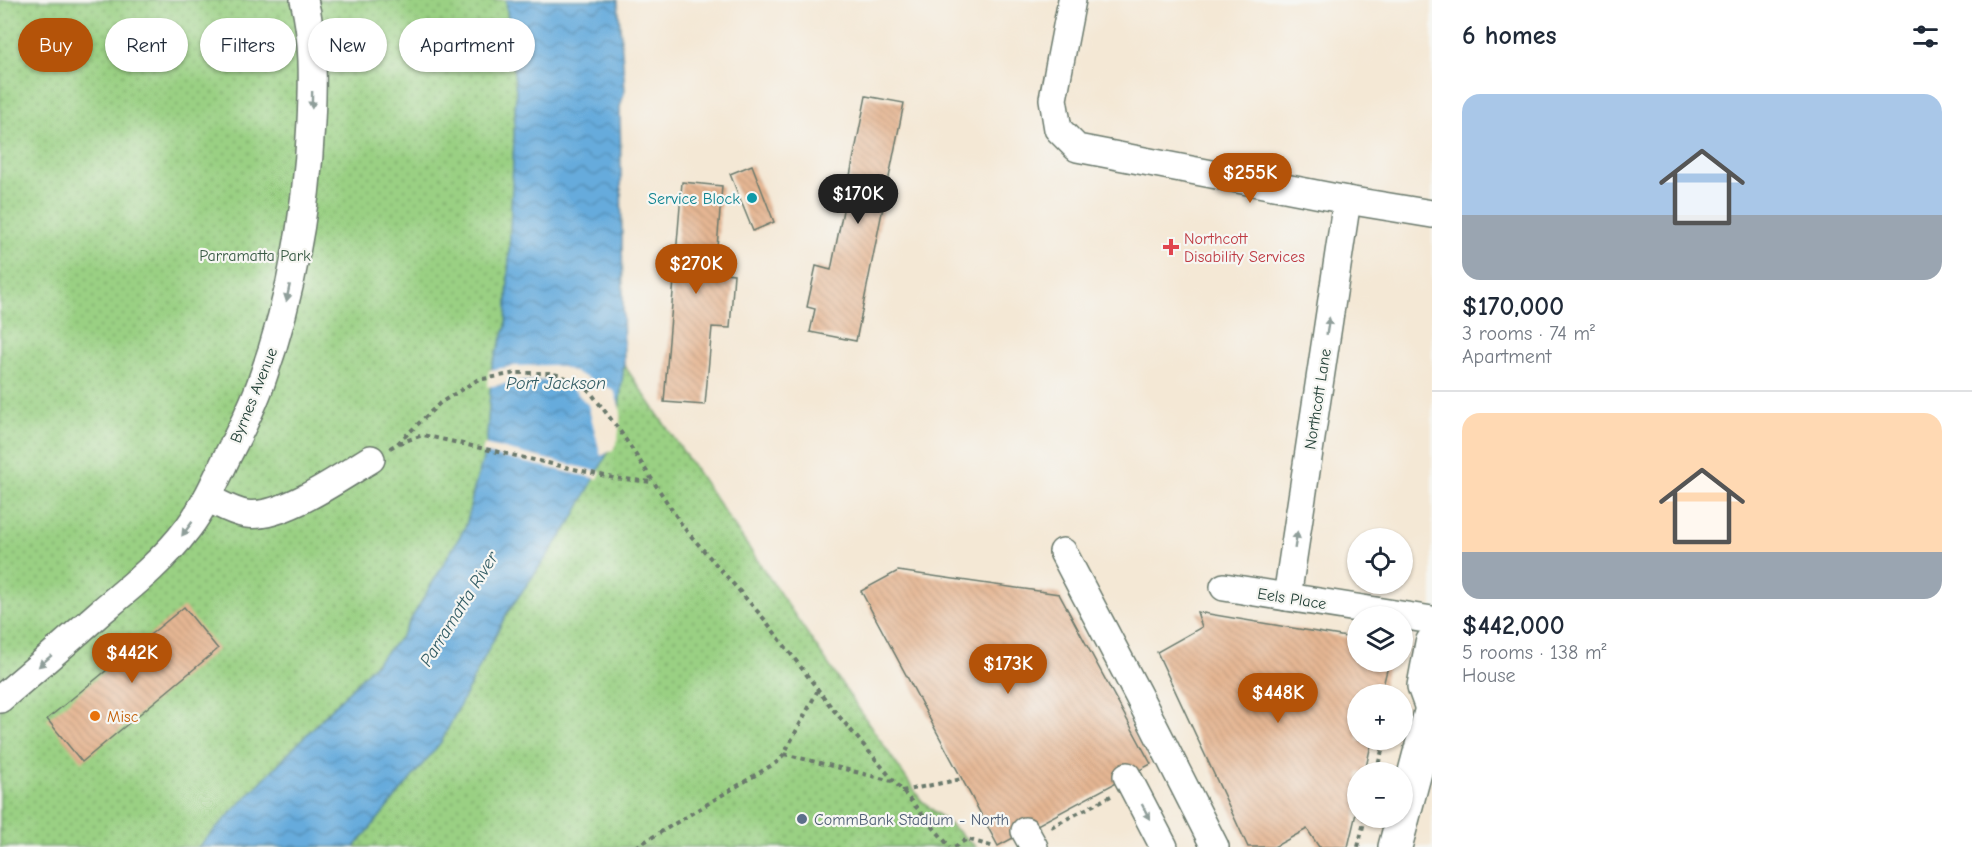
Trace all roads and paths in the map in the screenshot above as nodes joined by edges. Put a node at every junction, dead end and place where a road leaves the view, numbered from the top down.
1 (304, 0) edge
2 (1072, 0) edge
3 (1347, 200) junction
4 (1432, 214) edge
5 (397, 444) junction
6 (371, 459) joint
7 (652, 482) junction
8 (207, 498) junction
9 (1063, 552) dead end
10 (1224, 587) dead end
11 (1287, 597) junction
12 (1432, 620) edge
13 (1432, 644) edge
14 (818, 690) junction
15 (0, 699) edge
16 (1432, 708) edge
17 (784, 754) junction
18 (1127, 776) dead end
19 (962, 779) dead end
20 (893, 781) junction
21 (901, 791) junction
22 (1363, 828) edge
23 (636, 847) edge
24 (952, 847) edge
25 (994, 847) edge
26 (1164, 847) edge
27 (1215, 847) edge
28 (1358, 847) edge
29 (1395, 847) edge

1 -> 8 street, Byrnes Avenue
2 - 3 street
3 - 4 street
11 -> 3 street, Northcott Lane
5 - 6 path
5 - 7 path
5 - 7 path
6 - 8 street
7 - 14 path
8 -> 15 street, Byrnes Avenue
9 - 27 street
10 - 11 street, Eels Place
11 - 12 street, Eels Place
13 - 16 main road
14 - 17 path
14 - 20 path
16 - 29 main road
17 - 20 path
17 - 23 path
18 -> 26 street
19 - 21 path
20 - 21 path
21 - 24 path
22 - 28 path
24 - 25 path

